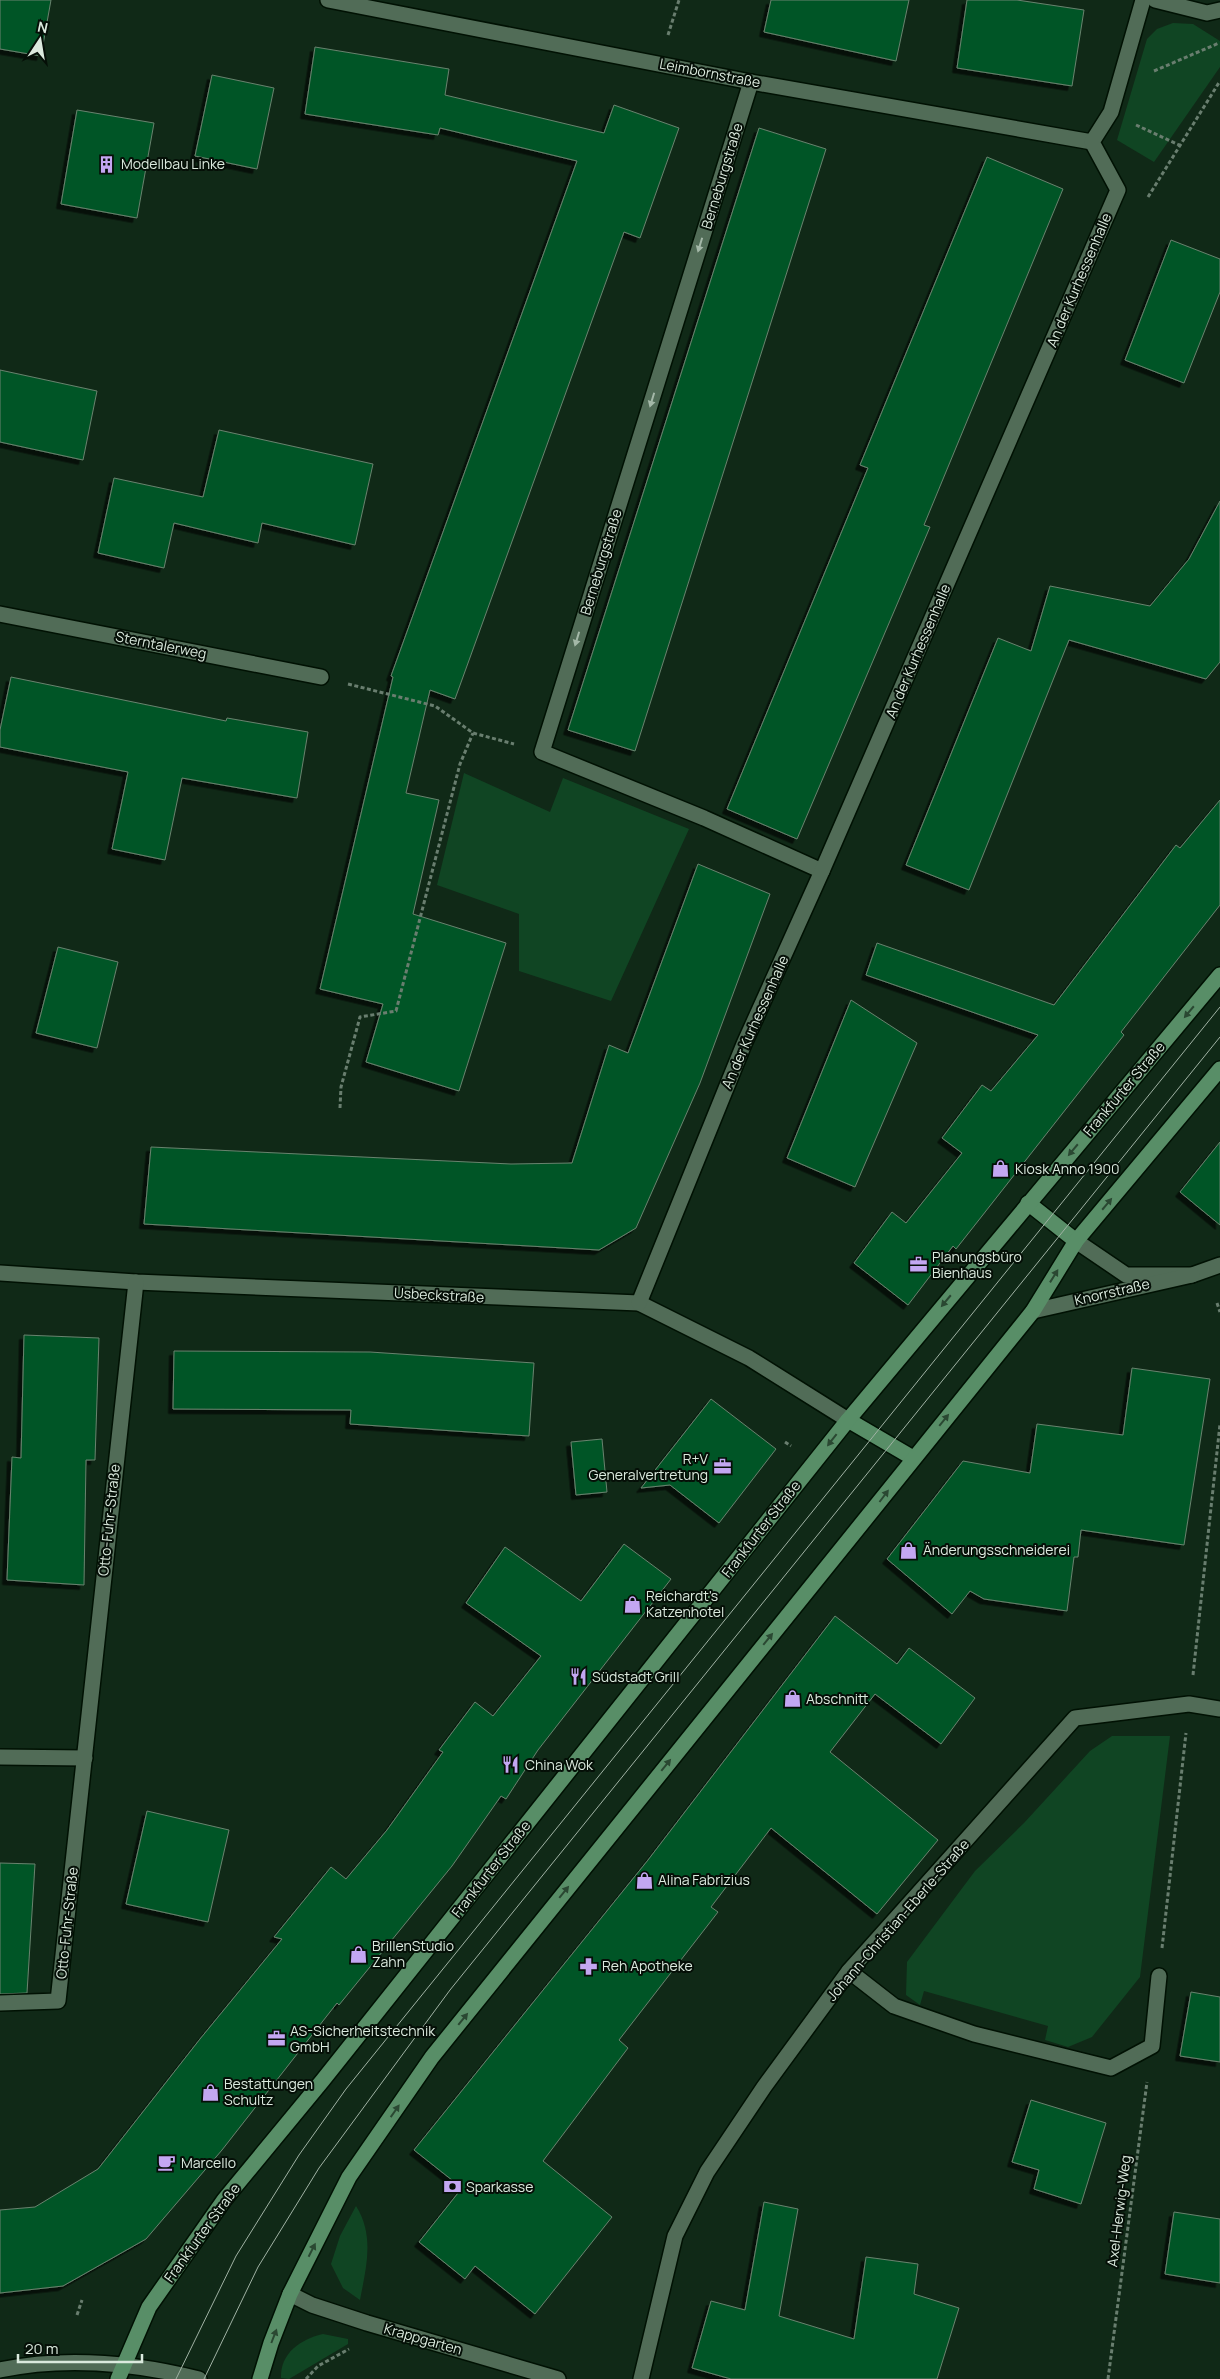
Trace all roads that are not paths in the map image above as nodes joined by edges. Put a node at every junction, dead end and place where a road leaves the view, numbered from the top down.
1 (328, 0) edge
2 (1143, 0) edge
3 (1156, 0) edge
4 (1220, 10) edge
5 (751, 82) junction
6 (1092, 142) junction
7 (0, 614) edge
8 (321, 677) road end
9 (822, 871) junction
10 (1220, 975) edge
11 (1220, 1069) edge
12 (1028, 1203) junction
13 (1076, 1241) junction
14 (1220, 1265) edge
15 (0, 1273) edge
16 (1192, 1275) junction
17 (136, 1282) junction
18 (639, 1303) junction
19 (1033, 1311) junction
20 (848, 1420) junction
21 (913, 1458) junction
22 (1220, 1709) edge
23 (0, 1757) edge
24 (85, 1758) junction
25 (849, 1971) junction
26 (1159, 1976) dead end
27 (0, 2003) edge
28 (290, 2294) junction
29 (0, 2370) edge
30 (126, 2372) edge
31 (118, 2379) edge
32 (200, 2379) edge
33 (260, 2379) edge
34 (558, 2379) edge
35 (640, 2379) edge

1 - 5 street, Leimbornstraße
2 - 6 street
3 - 4 street
5 - 6 street, Leimbornstraße
5 -> 9 street, Berneburgstraße
6 - 9 street, An der Kurhessenhalle
7 - 8 street, Sterntalerweg
9 - 18 street, An der Kurhessenhalle
10 -> 12 main road, Frankfurter Straße
13 -> 11 main road
12 - 13 main road
12 -> 20 main road, Frankfurter Straße
13 - 16 street, Knorrstraße
19 -> 13 main road
14 - 16 street, Knorrstraße
15 - 17 street, Usbeckstraße
16 - 19 street, Knorrstraße
17 - 18 street, Usbeckstraße
17 - 24 street, Otto-Fuhr-Straße
18 - 20 street, Usbeckstraße
21 -> 19 main road
20 - 21 main road
20 -> 30 main road, Frankfurter Straße
28 -> 21 main road
22 - 25 street, Johann-Christian-Eberle-Straße
23 - 24 street
24 - 27 street, Otto-Fuhr-Straße
25 - 26 street
25 - 35 street, Johann-Christian-Eberle-Straße
33 -> 28 main road
28 - 34 street, Krappgarten
29 - 30 street
30 - 31 main road, Frankfurter Straße
30 - 32 street

